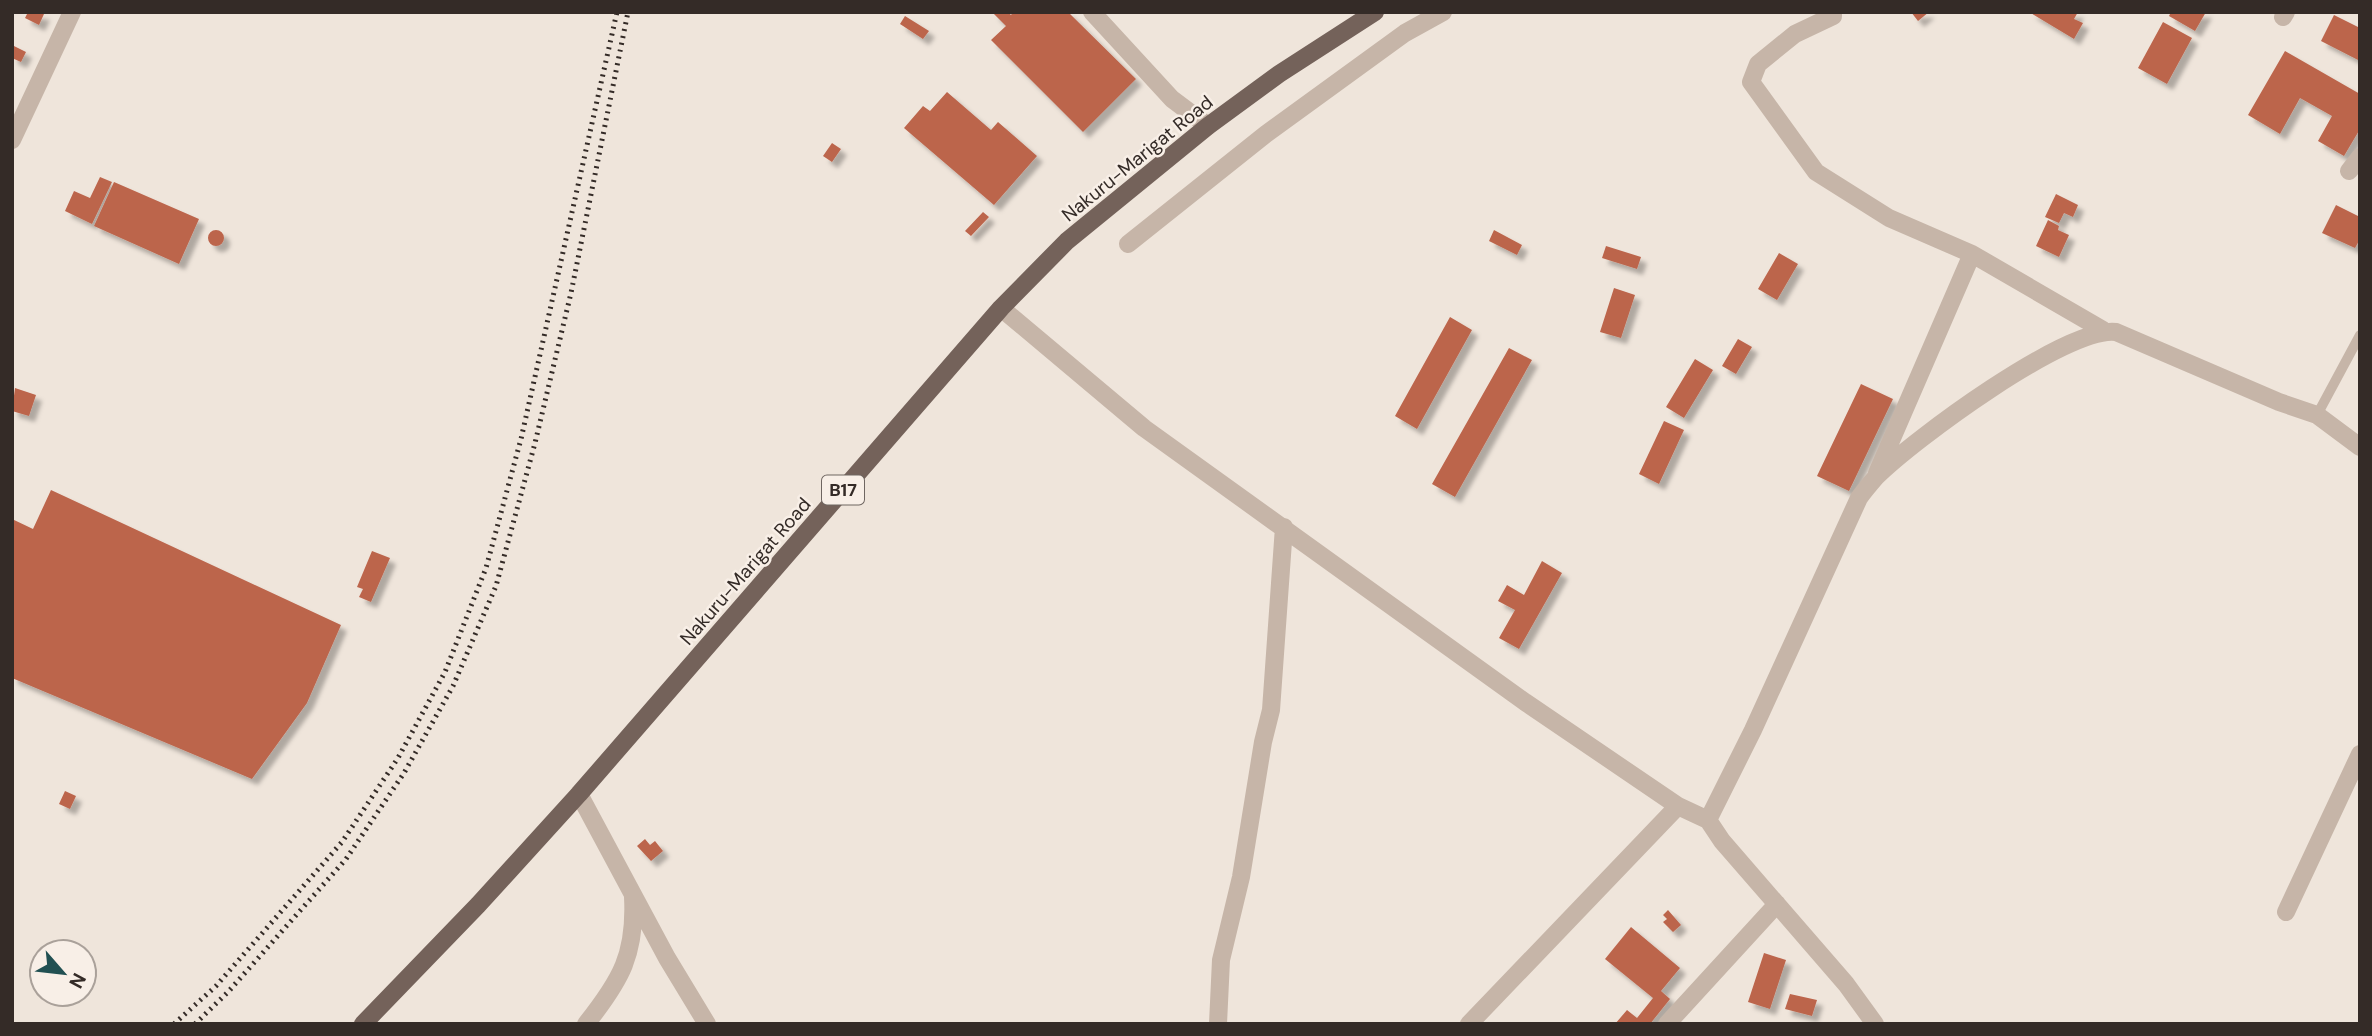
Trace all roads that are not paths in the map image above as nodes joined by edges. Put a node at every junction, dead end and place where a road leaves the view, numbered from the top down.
1 (72, 12) edge
2 (1093, 12) edge
3 (1375, 12) edge
4 (1443, 12) edge
5 (1833, 12) edge
6 (1208, 126) junction
7 (12, 139) edge
8 (1128, 244) dead end
9 (1972, 254) junction
10 (1001, 308) junction
11 (2103, 330) junction
12 (2360, 335) edge
13 (2317, 415) junction
14 (2360, 447) edge
15 (1875, 478) junction
16 (1284, 527) junction
17 (2360, 754) edge
18 (579, 794) junction
19 (1678, 806) junction
20 (1708, 820) junction
21 (632, 893) junction
22 (1777, 904) junction
23 (2287, 912) dead end
24 (363, 1024) edge
25 (586, 1024) edge
26 (707, 1024) edge
27 (1219, 1024) edge
28 (1469, 1024) edge
29 (1667, 1024) edge
30 (1875, 1024) edge

1 - 7 street
2 - 6 street
3 - 6 main road, Nakuru-Marigat Road / B17
4 - 8 street
5 - 9 street
6 - 10 main road, Nakuru-Marigat Road / B17
9 - 11 street
9 - 15 street
10 - 16 street
10 - 18 main road, Nakuru-Marigat Road / B17
11 - 13 street
11 - 15 street
12 - 13 lane
13 - 14 street
15 - 20 street
16 - 19 street
16 - 27 street
17 - 23 street
18 - 21 street
18 - 24 main road, Nakuru-Marigat Road / B17
19 - 20 street
19 - 28 street
20 - 22 street
21 - 25 street
21 - 26 street
22 - 29 street
22 - 30 street

